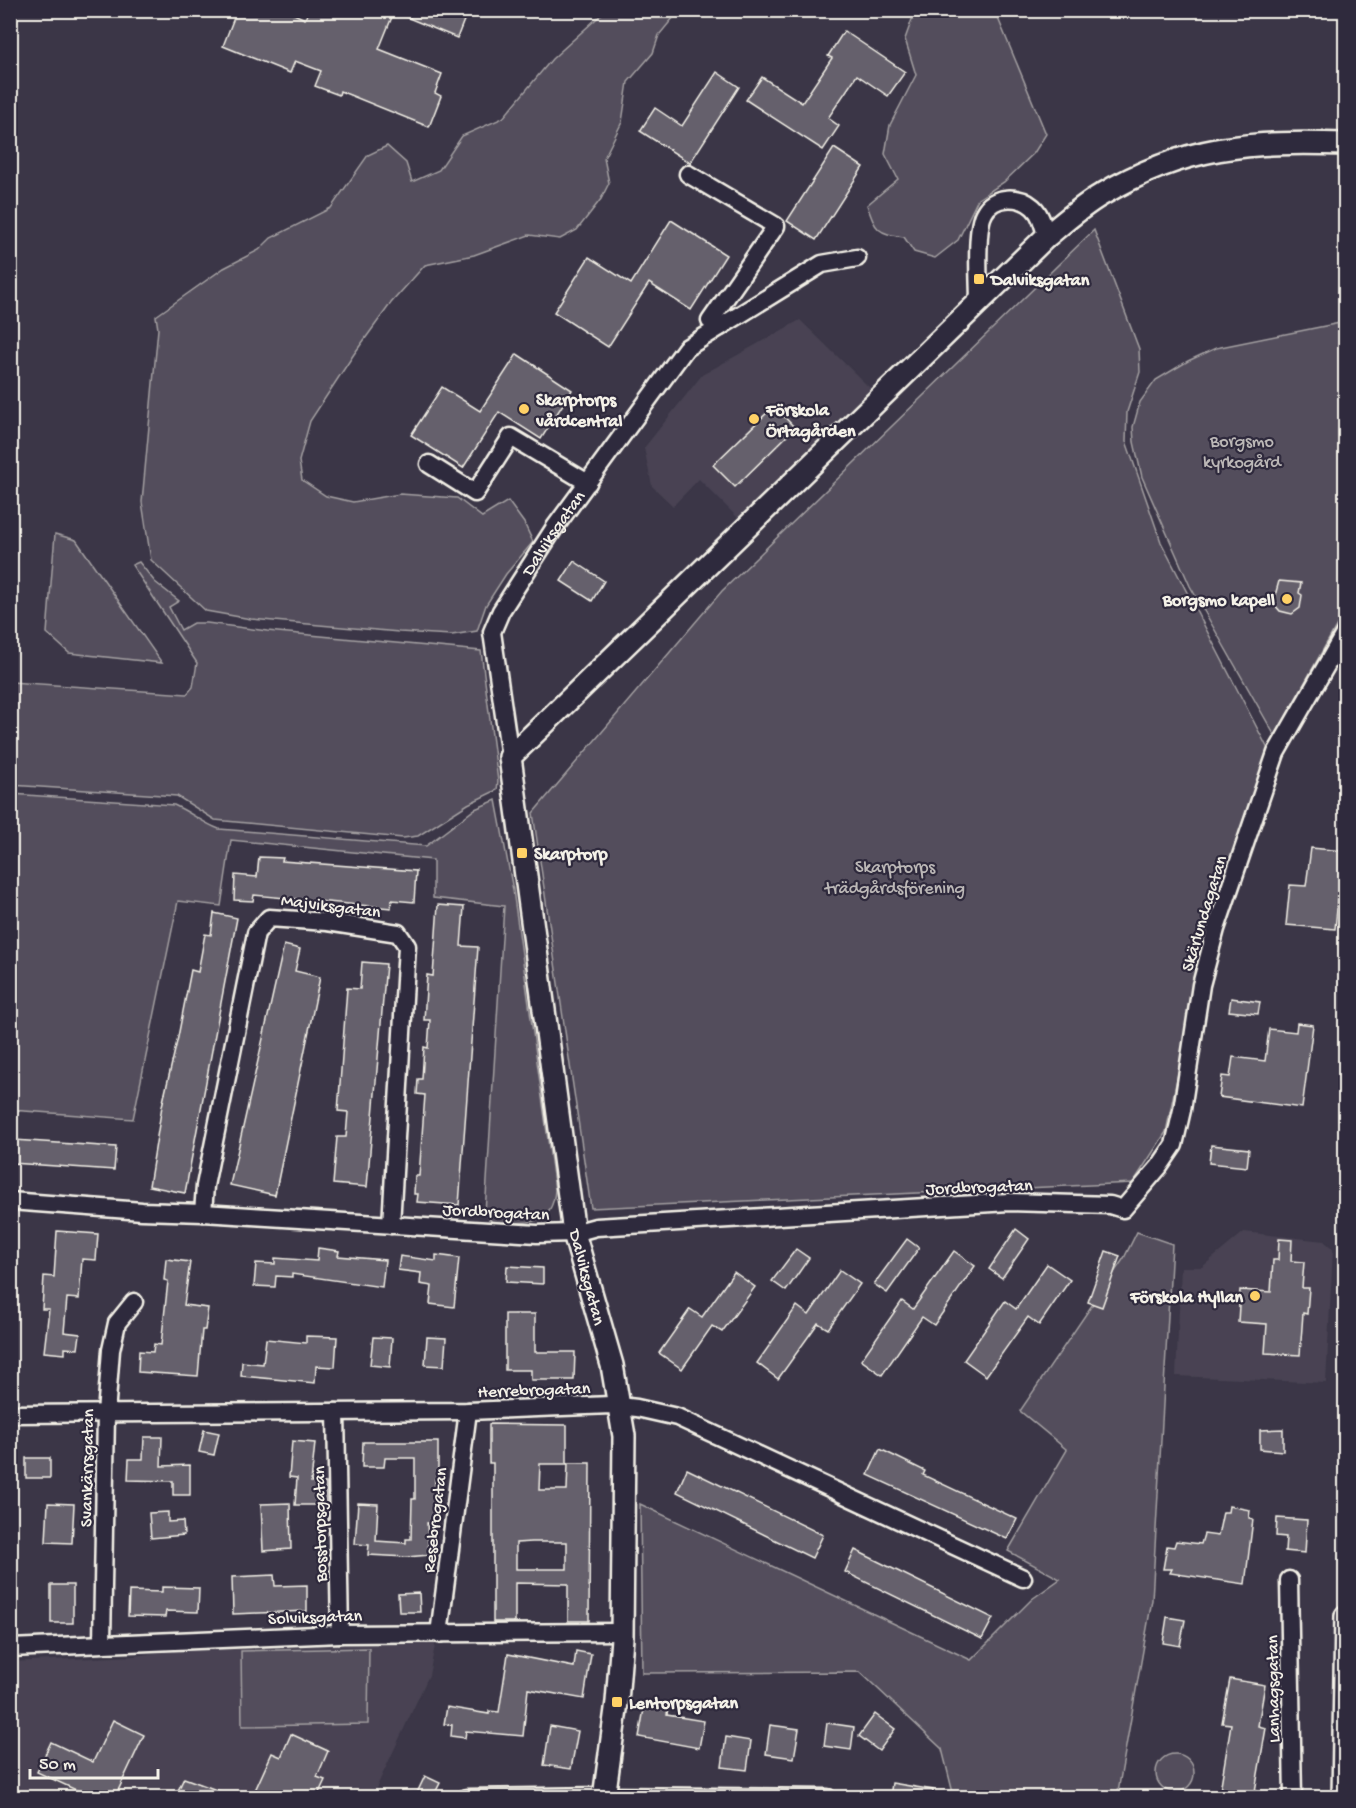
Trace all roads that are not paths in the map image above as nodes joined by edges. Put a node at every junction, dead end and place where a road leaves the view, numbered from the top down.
1 (1346, 144) edge
2 (688, 174) dead end
3 (1046, 237) junction
4 (857, 258) dead end
5 (979, 303) junction
6 (720, 327) junction
7 (429, 464) dead end
8 (588, 483) junction
9 (1346, 632) edge
10 (510, 757) junction
11 (10, 1201) edge
12 (1123, 1209) joint
13 (203, 1213) junction
14 (391, 1225) junction
15 (574, 1233) junction
16 (134, 1302) dead end
17 (620, 1405) junction
18 (468, 1411) junction
19 (336, 1412) junction
20 (10, 1414) edge
21 (106, 1414) junction
22 (1023, 1578) dead end
23 (1289, 1580) dead end
24 (1346, 1616) edge
25 (1345, 1630) edge
26 (621, 1632) junction
27 (340, 1634) junction
28 (439, 1634) junction
29 (102, 1643) junction
30 (10, 1648) edge
31 (466, 1797) edge
32 (604, 1797) edge
33 (828, 1797) edge
34 (1293, 1797) edge
35 (1343, 1797) edge

1 - 3 street
2 - 6 street
3 - 5 street
3 - 5 street
4 - 6 street, Dalviksgatan
5 - 10 street
6 - 8 street, Dalviksgatan
7 - 8 street
8 - 10 street, Dalviksgatan
9 - 12 street, Skärlundagatan
10 - 15 street, Dalviksgatan
11 - 13 street, Jordbrogatan
12 - 15 street, Jordbrogatan
13 - 14 street, Jordbrogatan
13 - 14 street, Majviksgatan
14 - 15 street, Jordbrogatan
15 - 17 street, Dalviksgatan
16 - 21 street, Svankärrsgatan
17 - 18 street, Herrebrogatan
17 - 22 street, Herrebrogatan
17 - 26 street, Dalviksgatan
18 - 19 street, Herrebrogatan
18 - 28 street, Resebrogatan
19 - 21 street, Herrebrogatan
19 - 27 street, Bosstorpsgatan
20 - 21 street, Herrebrogatan
21 - 29 street, Svankärrsgatan
23 - 34 street, Lanhagsgatan
24 - 25 street
25 - 35 street
26 - 28 street, Solviksgatan
26 - 32 street, Dalviksgatan
27 - 28 street, Solviksgatan
27 - 29 street, Solviksgatan
29 - 30 street, Solviksgatan
31 - 32 street
32 - 33 street

